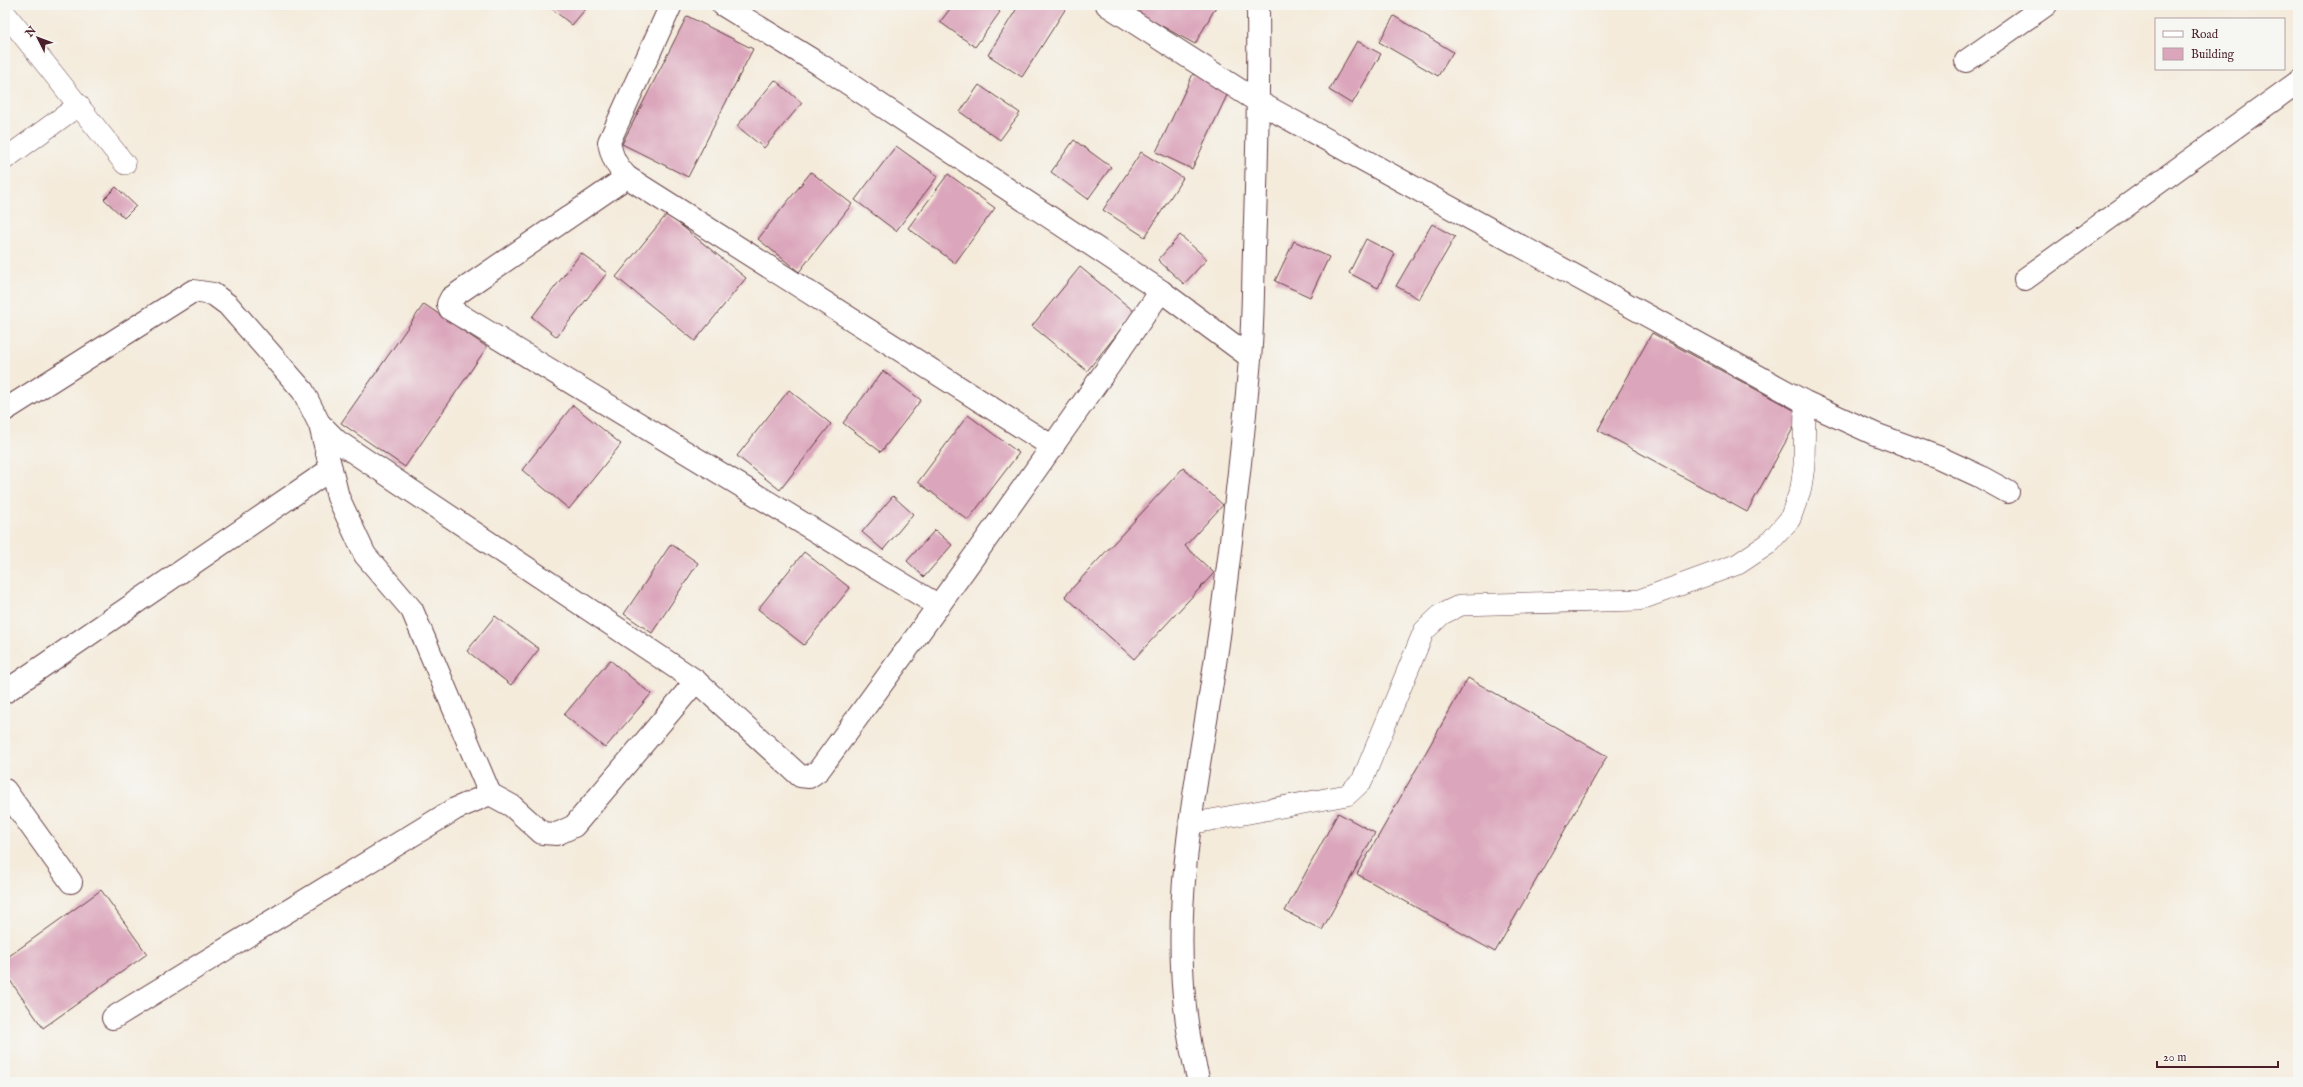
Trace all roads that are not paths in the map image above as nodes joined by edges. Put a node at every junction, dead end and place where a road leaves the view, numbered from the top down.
1 (671, 5) edge
2 (723, 5) edge
3 (1107, 5) edge
4 (1258, 5) edge
5 (2046, 5) edge
6 (5, 13) edge
7 (1966, 61) dead end
8 (2298, 82) edge
9 (1260, 103) junction
10 (79, 105) junction
11 (5, 159) edge
12 (125, 164) dead end
13 (627, 177) junction
14 (2024, 279) dead end
15 (1161, 291) junction
16 (1250, 357) junction
17 (1805, 402) junction
18 (5, 410) edge
19 (319, 423) junction
20 (1053, 447) junction
21 (331, 468) junction
22 (2008, 492) dead end
23 (938, 606) junction
24 (696, 681) junction
25 (5, 692) edge
26 (5, 790) edge
27 (490, 794) junction
28 (1189, 824) junction
29 (71, 882) dead end
30 (113, 1018) dead end
31 (1199, 1082) edge

1 - 13 street
2 - 15 street
3 - 9 street
4 - 9 street
5 - 7 street
6 - 10 lane
8 - 14 street
9 - 16 street
9 - 17 street
10 - 11 lane
10 - 12 lane
13 - 20 street
13 - 23 street
15 - 16 street
15 - 20 street
16 - 28 street
17 - 22 street
17 - 28 lane
18 - 19 street
19 - 21 street
19 - 24 street
20 - 23 street
21 - 25 street
21 - 27 street
23 - 24 street
24 - 27 street
26 - 29 street
27 - 30 street
28 - 31 street

